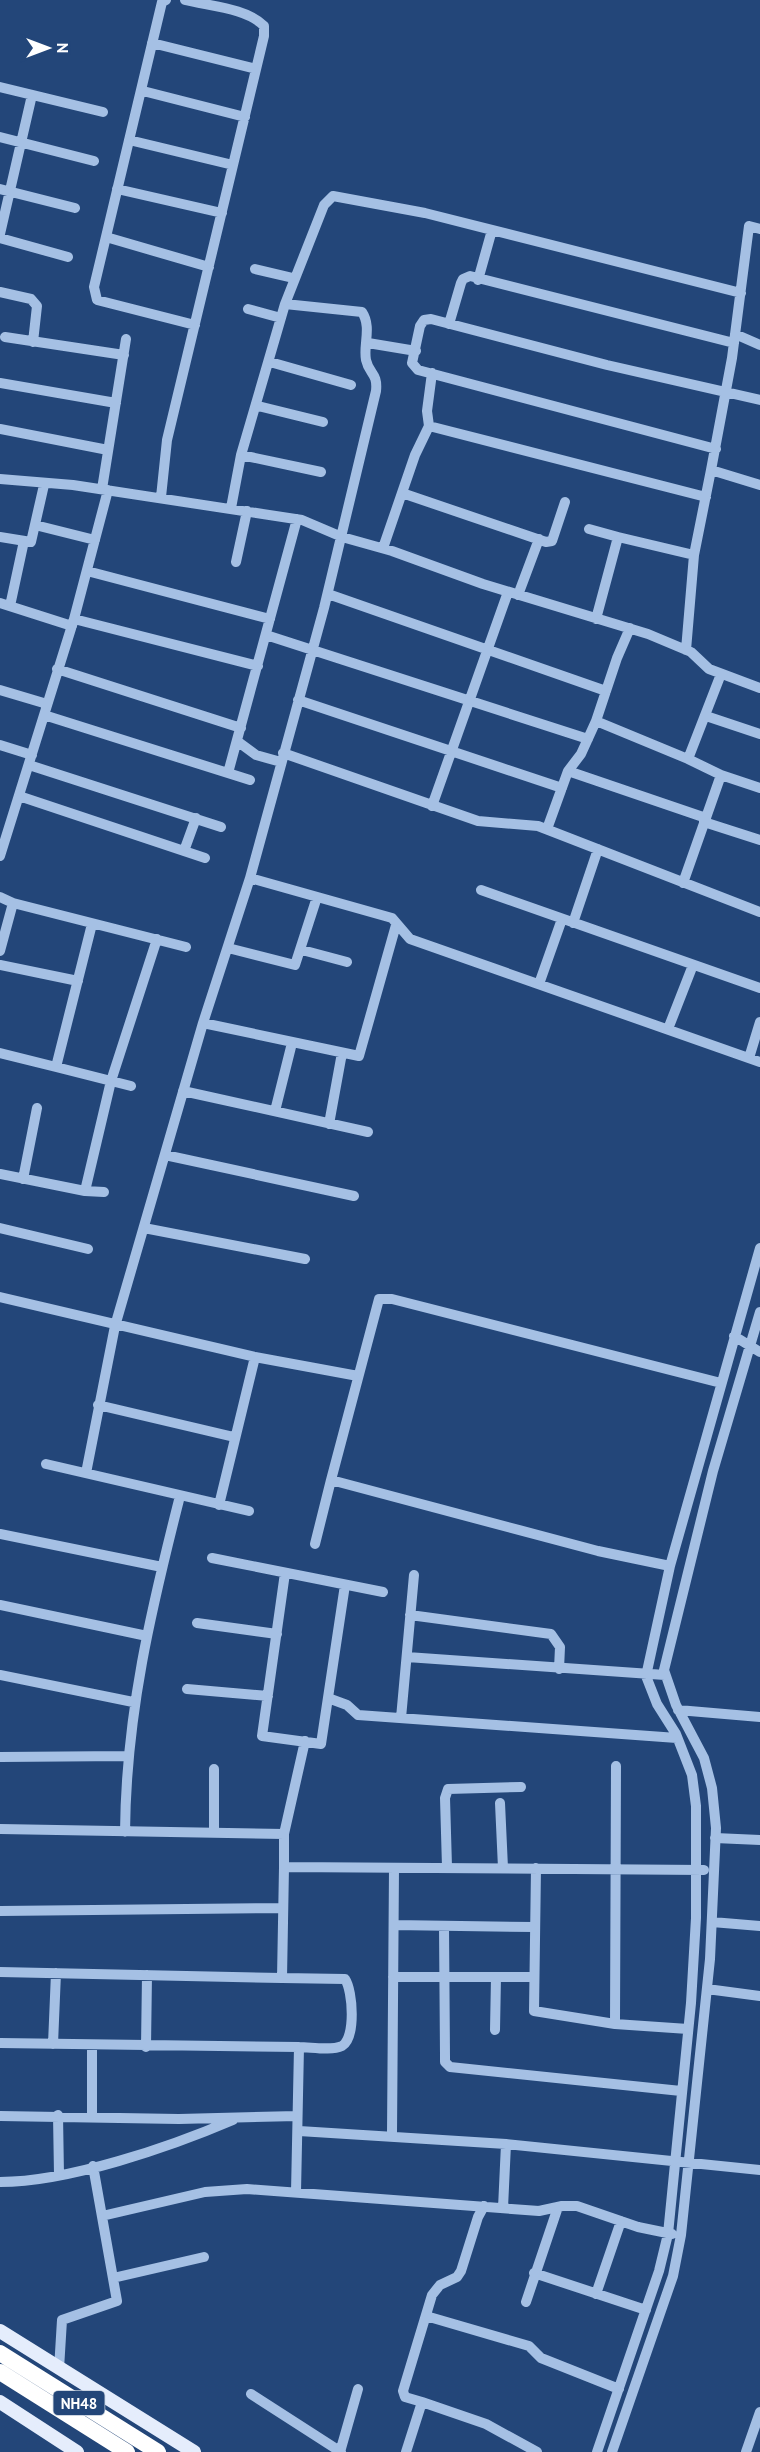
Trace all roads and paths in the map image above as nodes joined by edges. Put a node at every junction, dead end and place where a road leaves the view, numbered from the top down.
1 (166, 0) edge
2 (185, 0) edge
3 (152, 43) junction
4 (256, 69) junction
5 (0, 87) edge
6 (143, 91) junction
7 (32, 95) junction
8 (103, 112) dead end
9 (245, 117) junction
10 (0, 137) edge
11 (129, 140) junction
12 (21, 142) junction
13 (94, 160) dead end
14 (233, 165) junction
15 (117, 189) junction
16 (4, 190) edge
17 (75, 208) dead end
18 (222, 213) junction
19 (760, 229) edge
20 (492, 230) junction
21 (0, 236) edge
22 (106, 237) junction
23 (68, 257) dead end
24 (209, 267) junction
25 (255, 269) dead end
26 (293, 278) junction
27 (478, 280) junction
28 (0, 292) edge
29 (741, 293) junction
30 (285, 304) junction
31 (248, 309) dead end
32 (281, 318) junction
33 (449, 324) junction
34 (195, 325) junction
35 (5, 337) dead end
36 (126, 339) dead end
37 (735, 339) junction
38 (33, 342) junction
39 (368, 343) junction
40 (760, 345) edge
41 (416, 351) junction
42 (124, 355) junction
43 (270, 362) junction
44 (432, 373) junction
45 (0, 384) edge
46 (351, 385) dead end
47 (726, 391) junction
48 (760, 400) edge
49 (116, 403) junction
50 (258, 406) junction
51 (323, 422) dead end
52 (429, 426) junction
53 (0, 429) edge
54 (716, 449) junction
55 (108, 450) junction
56 (241, 455) junction
57 (711, 470) junction
58 (321, 472) dead end
59 (0, 479) edge
60 (44, 484) junction
61 (760, 484) edge
62 (105, 489) junction
63 (402, 493) junction
64 (160, 497) junction
65 (706, 497) junction
66 (566, 502) dead end
67 (231, 508) junction
68 (247, 511) junction
69 (297, 519) junction
70 (34, 525) junction
71 (589, 529) dead end
72 (0, 537) edge
73 (342, 537) junction
74 (618, 537) junction
75 (539, 539) junction
76 (95, 540) junction
77 (24, 542) junction
78 (383, 548) junction
79 (694, 555) junction
80 (236, 562) dead end
81 (87, 571) junction
82 (513, 593) junction
83 (327, 594) junction
84 (5, 604) edge
85 (596, 618) junction
86 (270, 619) junction
87 (73, 622) junction
88 (630, 628) junction
89 (266, 635) junction
90 (312, 649) junction
91 (686, 650) junction
92 (487, 651) junction
93 (258, 666) junction
94 (57, 669) junction
95 (721, 674) junction
96 (760, 688) edge
97 (0, 690) edge
98 (606, 691) junction
99 (298, 700) junction
100 (469, 701) junction
101 (45, 710) junction
102 (706, 716) junction
103 (596, 721) junction
104 (241, 728) junction
105 (760, 734) edge
106 (588, 739) junction
107 (237, 741) junction
108 (0, 745) edge
109 (451, 753) junction
110 (282, 757) junction
111 (688, 759) junction
112 (30, 760) junction
113 (568, 771) junction
114 (228, 773) junction
115 (721, 775) junction
116 (250, 780) dead end
117 (562, 788) junction
118 (760, 788) edge
119 (20, 796) junction
120 (432, 806) junction
121 (196, 818) junction
122 (705, 820) junction
123 (221, 827) dead end
124 (547, 829) junction
125 (3, 840) edge
126 (760, 840) edge
127 (598, 849) junction
128 (184, 851) junction
129 (0, 856) edge
130 (205, 858) dead end
131 (250, 878) junction
132 (683, 883) junction
133 (481, 890) dead end
134 (0, 897) edge
135 (317, 897) junction
136 (13, 903) junction
137 (760, 912) edge
138 (568, 921) junction
139 (92, 924) junction
140 (396, 925) junction
141 (157, 939) junction
142 (1, 944) edge
143 (186, 947) dead end
144 (228, 948) junction
145 (302, 950) junction
146 (347, 962) dead end
147 (0, 965) edge
148 (693, 965) junction
149 (78, 981) junction
150 (539, 984) junction
151 (760, 988) edge
152 (760, 1022) edge
153 (203, 1023) junction
154 (668, 1029) junction
155 (292, 1043) junction
156 (0, 1053) edge
157 (342, 1053) junction
158 (755, 1060) edge
159 (56, 1067) junction
160 (111, 1081) junction
161 (131, 1086) dead end
162 (183, 1091) junction
163 (37, 1108) dead end
164 (274, 1111) junction
165 (329, 1124) junction
166 (368, 1132) dead end
167 (165, 1155) junction
168 (0, 1174) edge
169 (23, 1179) junction
170 (85, 1191) junction
171 (104, 1192) dead end
172 (354, 1196) dead end
173 (0, 1227) edge
174 (144, 1228) junction
175 (760, 1248) edge
176 (88, 1249) dead end
177 (305, 1259) dead end
178 (0, 1298) edge
179 (760, 1312) edge
180 (115, 1326) junction
181 (734, 1336) junction
182 (755, 1349) edge
183 (255, 1357) junction
184 (358, 1376) junction
185 (721, 1383) junction
186 (98, 1405) junction
187 (234, 1437) junction
188 (46, 1464) dead end
189 (86, 1473) junction
190 (331, 1480) junction
191 (180, 1496) junction
192 (219, 1505) junction
193 (249, 1511) dead end
194 (0, 1534) edge
195 (315, 1544) dead end
196 (212, 1558) dead end
197 (670, 1566) junction
198 (162, 1568) junction
199 (285, 1573) junction
200 (414, 1575) dead end
201 (345, 1584) junction
202 (383, 1592) dead end
203 (0, 1605) edge
204 (410, 1616) junction
205 (197, 1623) dead end
206 (277, 1634) junction
207 (147, 1636) junction
208 (406, 1657) junction
209 (559, 1669) junction
210 (665, 1675) junction
211 (0, 1676) edge
212 (646, 1676) junction
213 (187, 1689) dead end
214 (268, 1696) junction
215 (328, 1698) junction
216 (133, 1702) junction
217 (678, 1710) junction
218 (760, 1717) edge
219 (401, 1718) junction
220 (677, 1738) junction
221 (305, 1742) junction
222 (0, 1756) edge
223 (127, 1756) junction
224 (616, 1766) dead end
225 (214, 1769) dead end
226 (521, 1787) dead end
227 (500, 1803) dead end
228 (0, 1829) edge
229 (125, 1832) junction
230 (214, 1833) junction
231 (284, 1834) junction
232 (715, 1838) junction
233 (760, 1840) edge
234 (284, 1867) junction
235 (447, 1867) junction
236 (394, 1868) junction
237 (502, 1868) junction
238 (536, 1868) junction
239 (615, 1870) junction
240 (697, 1870) junction
241 (713, 1870) junction
242 (283, 1908) junction
243 (0, 1911) edge
244 (712, 1922) junction
245 (394, 1925) junction
246 (760, 1926) edge
247 (444, 1927) junction
248 (534, 1927) junction
249 (0, 1971) edge
250 (56, 1973) junction
251 (147, 1975) junction
252 (393, 1977) junction
253 (446, 1977) junction
254 (496, 1977) junction
255 (534, 1977) junction
256 (282, 1978) junction
257 (707, 1989) junction
258 (760, 1996) edge
259 (615, 2024) junction
260 (688, 2029) junction
261 (495, 2030) dead end
262 (0, 2043) edge
263 (53, 2044) junction
264 (92, 2045) junction
265 (146, 2047) junction
266 (299, 2047) junction
267 (681, 2091) junction
268 (58, 2115) junction
269 (0, 2116) edge
270 (92, 2116) junction
271 (297, 2116) junction
272 (238, 2117) junction
273 (299, 2131) junction
274 (392, 2135) junction
275 (506, 2144) junction
276 (674, 2162) junction
277 (688, 2163) junction
278 (93, 2166) junction
279 (760, 2170) edge
280 (59, 2175) junction
281 (0, 2182) edge
282 (296, 2192) junction
283 (484, 2206) junction
284 (558, 2207) junction
285 (503, 2208) junction
286 (102, 2216) junction
287 (621, 2221) junction
288 (668, 2234) junction
289 (681, 2235) junction
290 (204, 2258) dead end
291 (534, 2273) junction
292 (113, 2278) junction
293 (596, 2294) junction
294 (526, 2302) dead end
295 (646, 2310) junction
296 (426, 2316) junction
297 (0, 2331) edge
298 (0, 2353) edge
299 (59, 2369) junction
300 (0, 2372) edge
301 (358, 2389) dead end
302 (619, 2389) junction
303 (251, 2394) dead end
304 (0, 2402) edge
305 (422, 2402) junction
306 (760, 2412) edge
307 (523, 2449) edge
308 (77, 2452) edge
309 (127, 2452) edge
310 (158, 2452) edge
311 (194, 2452) edge
312 (340, 2452) edge
313 (406, 2452) edge
314 (537, 2452) edge
315 (597, 2452) edge
316 (612, 2452) edge
317 (746, 2452) edge

1 - 3 street
2 - 4 street
3 - 4 street
3 - 6 street
4 - 9 street
5 - 7 street
6 - 9 street
6 - 11 street
7 - 8 street
7 - 12 street
9 - 14 street
10 - 12 street
11 - 14 street
11 - 15 street
12 - 13 street
12 - 16 street
14 - 18 street
15 - 18 street
15 - 22 street
16 - 17 street
16 - 21 street
18 - 24 street
19 - 29 street
20 - 26 street
20 - 27 street
20 - 29 street
21 - 23 street
22 - 24 street
22 - 34 street
24 - 34 street
25 - 26 street
26 - 30 street
27 - 33 street
27 - 37 street
28 - 38 street
29 - 37 street
30 - 32 street
30 - 39 street
31 - 32 street
32 - 43 street
33 - 41 street
33 - 47 street
34 - 64 street
35 - 38 street
36 - 42 street
37 - 40 street
37 - 47 street
38 - 42 street
39 - 41 street
39 - 73 street
41 - 44 street
42 - 49 street
43 - 46 street
43 - 50 street
44 - 52 street
44 - 54 street
45 - 49 street
47 - 48 street
47 - 54 street
49 - 55 street
50 - 51 street
50 - 56 street
52 - 63 street
52 - 65 street
53 - 55 street
54 - 57 street
55 - 62 street
56 - 58 street
56 - 67 street
57 - 61 street
57 - 65 street
59 - 60 street
60 - 62 street
60 - 70 street
62 - 64 street
62 - 76 street
63 - 75 street
63 - 78 street
64 - 67 street
65 - 79 street
66 - 75 street
67 - 68 street
68 - 69 street
68 - 80 street
69 - 73 street
69 - 86 street
70 - 76 street
70 - 77 street
71 - 74 street
72 - 77 street
73 - 78 street
73 - 83 street
74 - 79 street
74 - 85 street
75 - 82 street
76 - 81 street
77 - 84 street
78 - 82 street
79 - 91 street
81 - 86 street
81 - 87 street
82 - 85 street
82 - 92 street
83 - 90 street
83 - 92 street
84 - 87 street
85 - 88 street
86 - 89 street
87 - 93 street
87 - 94 street
88 - 91 street
88 - 98 street
89 - 90 street
89 - 93 street
90 - 99 street
90 - 100 street
91 - 95 street
92 - 98 street
92 - 100 street
93 - 104 street
94 - 101 street
94 - 104 street
95 - 96 street
95 - 102 street
97 - 101 street
98 - 103 street
99 - 109 street
99 - 110 street
100 - 106 street
100 - 109 street
101 - 112 street
101 - 114 street
102 - 105 street
102 - 111 street
103 - 106 street
103 - 111 street
104 - 107 street
106 - 113 street
107 - 110 street
107 - 114 street
108 - 112 street
109 - 117 street
109 - 120 street
110 - 120 street
110 - 131 street
111 - 115 street
112 - 119 street
112 - 121 street
113 - 117 street
113 - 122 street
114 - 116 street
115 - 118 street
115 - 122 street
117 - 124 street
119 - 125 street
119 - 128 street
120 - 124 street
121 - 123 street
121 - 128 street
122 - 126 street
122 - 132 street
124 - 127 street
125 - 129 street
127 - 132 street
127 - 138 street
128 - 130 street
131 - 135 street
131 - 144 street
132 - 137 street
133 - 138 street
134 - 136 street
135 - 140 street
135 - 145 street
136 - 139 street
136 - 142 street
138 - 148 street
138 - 150 street
139 - 141 street
139 - 149 street
140 - 150 street
140 - 157 street
141 - 143 street
141 - 160 street
144 - 145 street
144 - 153 street
145 - 146 street
147 - 149 street
148 - 151 street
148 - 154 street
149 - 159 street
150 - 154 street
152 - 158 street
153 - 155 street
153 - 162 street
154 - 158 street
155 - 157 street
155 - 164 street
156 - 159 street
157 - 165 street
159 - 160 street
160 - 161 street
160 - 170 street
162 - 164 street
162 - 167 street
163 - 169 street
164 - 165 street
165 - 166 street
167 - 172 street
167 - 174 street
168 - 169 street
169 - 170 street
170 - 171 street
173 - 176 street
174 - 177 street
174 - 180 street
175 - 181 street
178 - 180 street
179 - 182 street
180 - 183 street
180 - 186 street
181 - 182 street
181 - 185 street
182 - 210 street
183 - 184 street
183 - 187 street
184 - 185 street
184 - 190 street
185 - 197 street
186 - 187 street
186 - 189 street
187 - 192 street
188 - 189 street
189 - 191 street
190 - 195 street
190 - 197 street
191 - 192 street
191 - 198 street
192 - 193 street
194 - 198 street
196 - 199 street
197 - 212 street
198 - 207 street
199 - 201 street
199 - 206 street
200 - 204 street
201 - 202 street
201 - 215 street
203 - 207 street
204 - 208 street
204 - 209 street
205 - 206 street
206 - 214 street
207 - 216 street
208 - 209 street
208 - 219 street
209 - 212 street
210 - 212 street
210 - 217 street
211 - 216 street
212 - 220 street
213 - 214 street
214 - 221 street
215 - 219 street
215 - 221 street
216 - 223 street
217 - 218 street
217 - 232 street
219 - 220 street
220 - 240 street
221 - 231 street
222 - 223 street
223 - 229 street
224 - 239 street
225 - 230 street
226 - 235 street
227 - 237 street
228 - 229 street
229 - 230 street
230 - 231 street
231 - 234 street
232 - 233 street
232 - 241 street
234 - 236 street
234 - 242 street
235 - 236 street
235 - 237 street
236 - 245 street
237 - 238 street
238 - 239 street
238 - 248 street
239 - 240 street
239 - 259 street
240 - 241 street
240 - 260 street
241 - 244 street
242 - 243 street
242 - 256 street
244 - 246 street
244 - 257 street
245 - 247 street
245 - 252 street
247 - 248 street
247 - 253 street
248 - 255 street
249 - 250 street
250 - 251 street
250 - 263 street
251 - 256 street
251 - 265 street
252 - 253 street
252 - 274 street
253 - 254 street
253 - 267 street
254 - 255 street
254 - 261 street
255 - 259 street
256 - 266 street
257 - 258 street
257 - 277 street
259 - 260 street
260 - 267 street
262 - 263 street
263 - 264 street
264 - 265 street
264 - 270 street
265 - 266 street
266 - 271 street
267 - 276 street
268 - 269 street
268 - 270 street
268 - 280 street
270 - 272 street
271 - 272 street
271 - 273 street
272 - 278 street
273 - 274 street
273 - 282 street
274 - 275 street
275 - 276 street
275 - 285 street
276 - 277 street
276 - 288 street
277 - 279 street
277 - 289 street
278 - 280 street
278 - 286 street
280 - 281 street
282 - 283 street
282 - 286 street
283 - 285 street
283 - 296 street
284 - 285 street
284 - 287 street
284 - 291 street
286 - 292 street
287 - 288 street
287 - 293 street
288 - 289 street
288 - 295 street
289 - 316 street
290 - 292 street
291 - 293 street
291 - 294 street
292 - 299 street
293 - 295 street
295 - 302 street
296 - 302 street
296 - 305 street
297 - 299 main road
298 - 310 highway, NH48
299 - 311 main road
300 - 309 highway, NH48
301 - 312 street
302 - 315 street
303 - 312 street
304 - 308 main road
305 - 307 street
305 - 313 street
306 - 317 street
307 - 314 street

